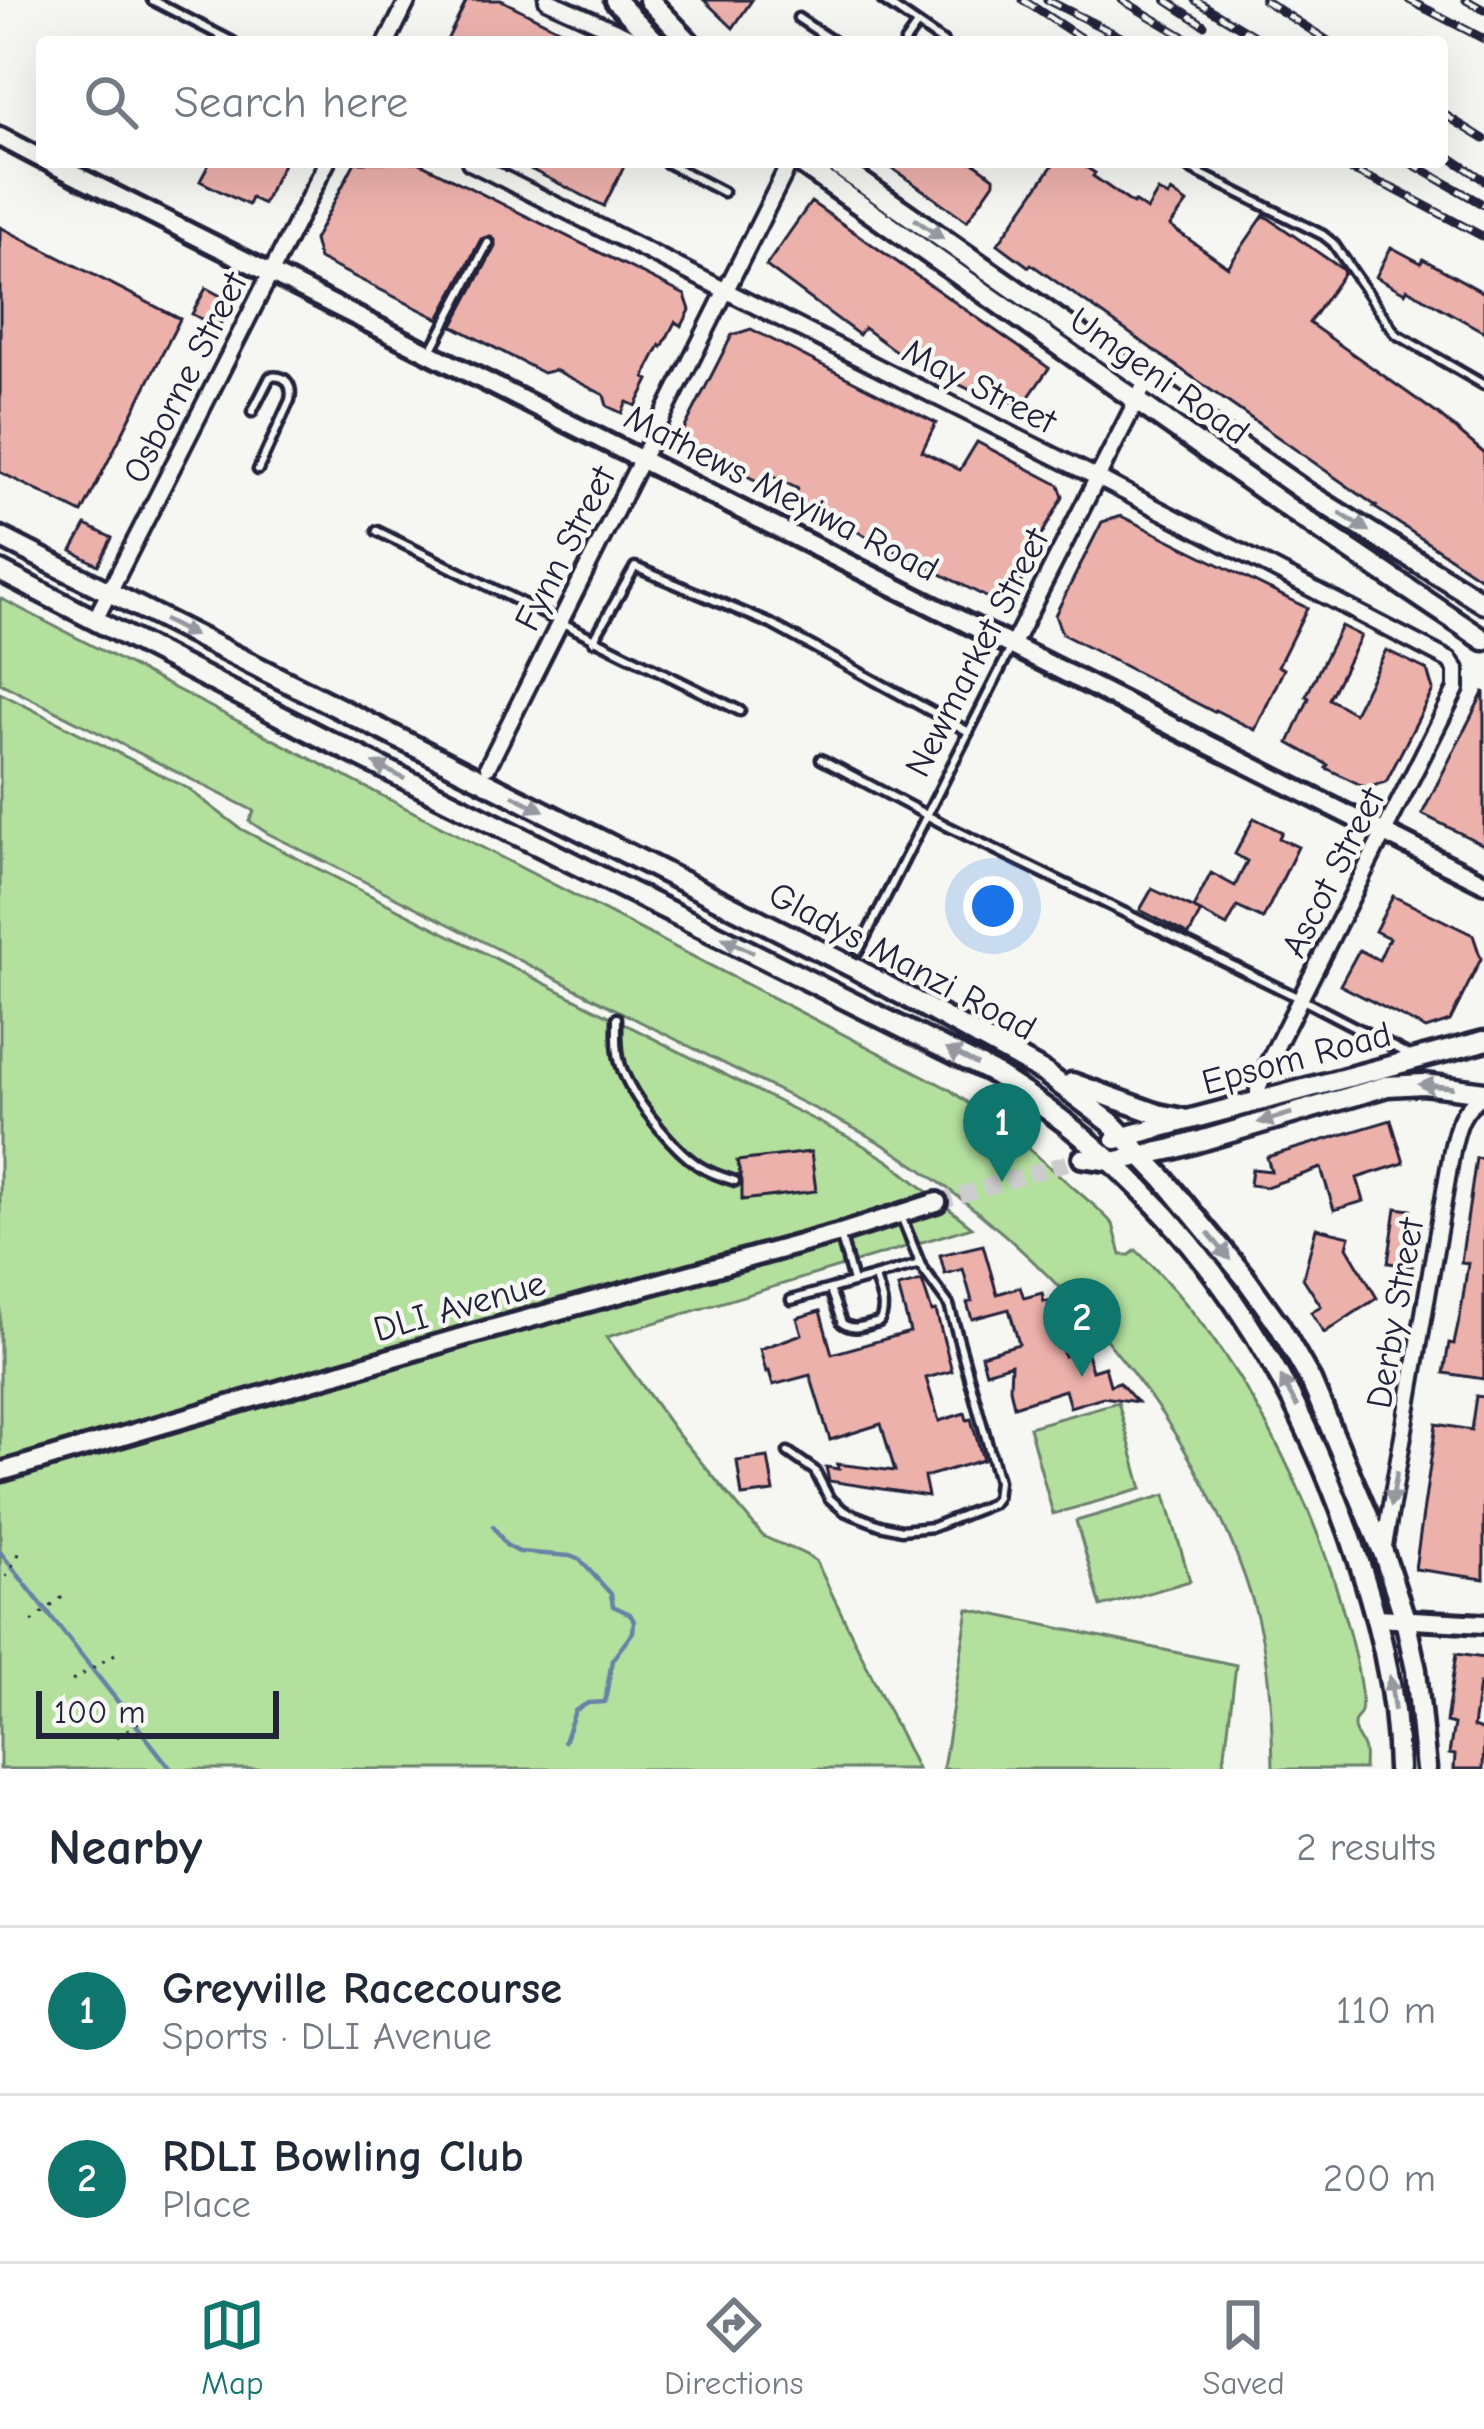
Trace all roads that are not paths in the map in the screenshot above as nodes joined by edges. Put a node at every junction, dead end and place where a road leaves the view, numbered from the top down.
1 (152, 0) edge
2 (408, 0) edge
3 (547, 0) edge
4 (615, 0) edge
5 (650, 0) edge
6 (882, 0) edge
7 (798, 18) dead end
8 (917, 25) junction
9 (221, 36) edge
10 (390, 36) edge
11 (627, 36) edge
12 (650, 36) edge
13 (683, 36) edge
14 (825, 36) edge
15 (909, 36) edge
16 (932, 36) edge
17 (0, 137) edge
18 (36, 155) edge
19 (61, 168) edge
20 (324, 168) edge
21 (482, 168) edge
22 (677, 168) edge
23 (787, 168) edge
24 (808, 168) edge
25 (847, 168) edge
26 (1189, 168) edge
27 (723, 192) dead end
28 (488, 243) dead end
29 (272, 273) junction
30 (725, 290) junction
31 (430, 352) junction
32 (1484, 385) edge
33 (1141, 390) junction
34 (252, 412) dead end
35 (1203, 433) junction
36 (1250, 452) junction
37 (643, 459) junction
38 (258, 470) dead end
39 (1237, 470) junction
40 (1098, 478) junction
41 (1307, 493) junction
42 (1294, 512) junction
43 (377, 531) dead end
44 (0, 537) edge
45 (0, 571) edge
46 (109, 592) junction
47 (1484, 603) edge
48 (95, 620) junction
49 (560, 623) junction
50 (593, 640) junction
51 (1484, 640) edge
52 (1012, 646) junction
53 (1456, 669) joint
54 (740, 712) dead end
55 (968, 732) junction
56 (821, 759) dead end
57 (484, 773) junction
58 (465, 809) junction
59 (927, 814) junction
60 (1385, 834) junction
61 (1484, 883) edge
62 (857, 960) junction
63 (842, 997) junction
64 (1301, 999) junction
65 (617, 1018) dead end
66 (1484, 1041) edge
67 (1414, 1058) junction
68 (1045, 1073) junction
69 (1484, 1094) edge
70 (1258, 1102) junction
71 (1189, 1120) junction
72 (1125, 1137) junction
73 (1083, 1154) junction
74 (1144, 1156) junction
75 (1112, 1162) junction
76 (735, 1180) dead end
77 (937, 1202) tunnel mouth
78 (901, 1214) junction
79 (839, 1233) junction
80 (920, 1264) junction
81 (875, 1277) junction
82 (854, 1283) junction
83 (830, 1290) junction
84 (790, 1300) dead end
85 (788, 1452) dead end
86 (0, 1472) edge
87 (1383, 1552) junction
88 (1377, 1618) junction
89 (1405, 1619) junction
90 (1484, 1624) edge
91 (1398, 1769) edge
92 (1426, 1769) edge

1 - 9 lane
2 - 10 street
3 - 11 street
4 - 12 main road
5 - 13 main road
6 - 8 lane
7 - 14 lane
8 - 15 lane
8 - 16 lane
17 - 18 street, Mathews Meyiwa Road
19 - 29 street, Mathews Meyiwa Road
20 - 29 street, Osborne Street
21 - 30 street, May Street
22 - 27 lane
23 - 30 street, Fynn Street
24 - 33 main road, Umgeni Road
25 -> 33 main road, Umgeni Road
26 - 32 lane
28 - 31 lane
29 - 31 street, Mathews Meyiwa Road
29 - 46 street, Osborne Street
30 - 37 street, Fynn Street
30 - 40 street, May Street
31 - 37 street, Mathews Meyiwa Road
33 - 35 main road, Umgeni Road
33 - 40 street, Newmarket Street
34 - 38 lane
35 - 36 main road, Umgeni Road
35 - 39 main road, Umgeni Road
36 - 39 main road
36 - 41 main road, Umgeni Road
37 - 49 street, Fynn Street
37 - 52 street, Mathews Meyiwa Road
39 - 42 main road, Umgeni Road
40 - 52 street, Newmarket Street
40 - 53 street, May Street
41 - 42 main road
41 -> 47 main road, Umgeni Road
42 - 51 main road, Umgeni Road
43 - 49 lane
44 - 46 main road, Gladys Manzi Road
45 - 48 main road, Gladys Manzi Road
46 - 48 street, Osborne Street
46 -> 57 main road, Gladys Manzi Road
58 -> 48 main road, Gladys Manzi Road
49 - 50 lane
49 - 57 street, Fynn Street
50 - 54 lane
50 - 55 lane
52 - 55 lane, Newmarket Street
52 - 60 street, Mathews Meyiwa Road
53 - 60 street, Ascot Street
55 - 59 lane, Newmarket Street
56 - 59 lane
57 - 58 main road
57 -> 62 main road, Gladys Manzi Road
63 -> 58 main road, Gladys Manzi Road
59 - 62 lane, Newmarket Street
59 - 64 lane
60 - 61 street, Mathews Meyiwa Road
60 - 64 street, Ascot Street
62 - 63 main road
62 - 68 main road, Gladys Manzi Road
73 -> 63 main road, Gladys Manzi Road
64 - 67 lane
64 - 70 street, Ascot Street
65 - 76 lane
66 - 67 main road, Epsom Road
67 - 70 main road, Epsom Road
68 - 71 main road
68 - 72 main road, Gladys Manzi Road
69 -> 74 main road, Epsom Road
69 -> 87 street, Derby Street
70 - 71 main road, Epsom Road
71 - 72 main road, Epsom Road
72 - 73 main road, Epsom Road
72 - 74 main road, Gladys Manzi Road
73 - 75 main road, Gladys Manzi Road
74 - 75 main road, Epsom Road
74 -> 87 main road, Gladys Manzi Road
88 -> 75 main road, Gladys Manzi Road
77 - 78 street, DLI Avenue
78 - 79 street, DLI Avenue
78 - 80 lane
79 - 82 lane
79 - 86 street, DLI Avenue
80 - 81 lane
80 - 85 lane
81 - 82 lane
81 - 83 lane
82 - 83 lane
83 - 84 lane
87 - 89 main road, Gladys Manzi Road
88 - 89 street
91 -> 88 main road, Gladys Manzi Road
89 - 90 street
89 - 92 main road, Gladys Manzi Road

